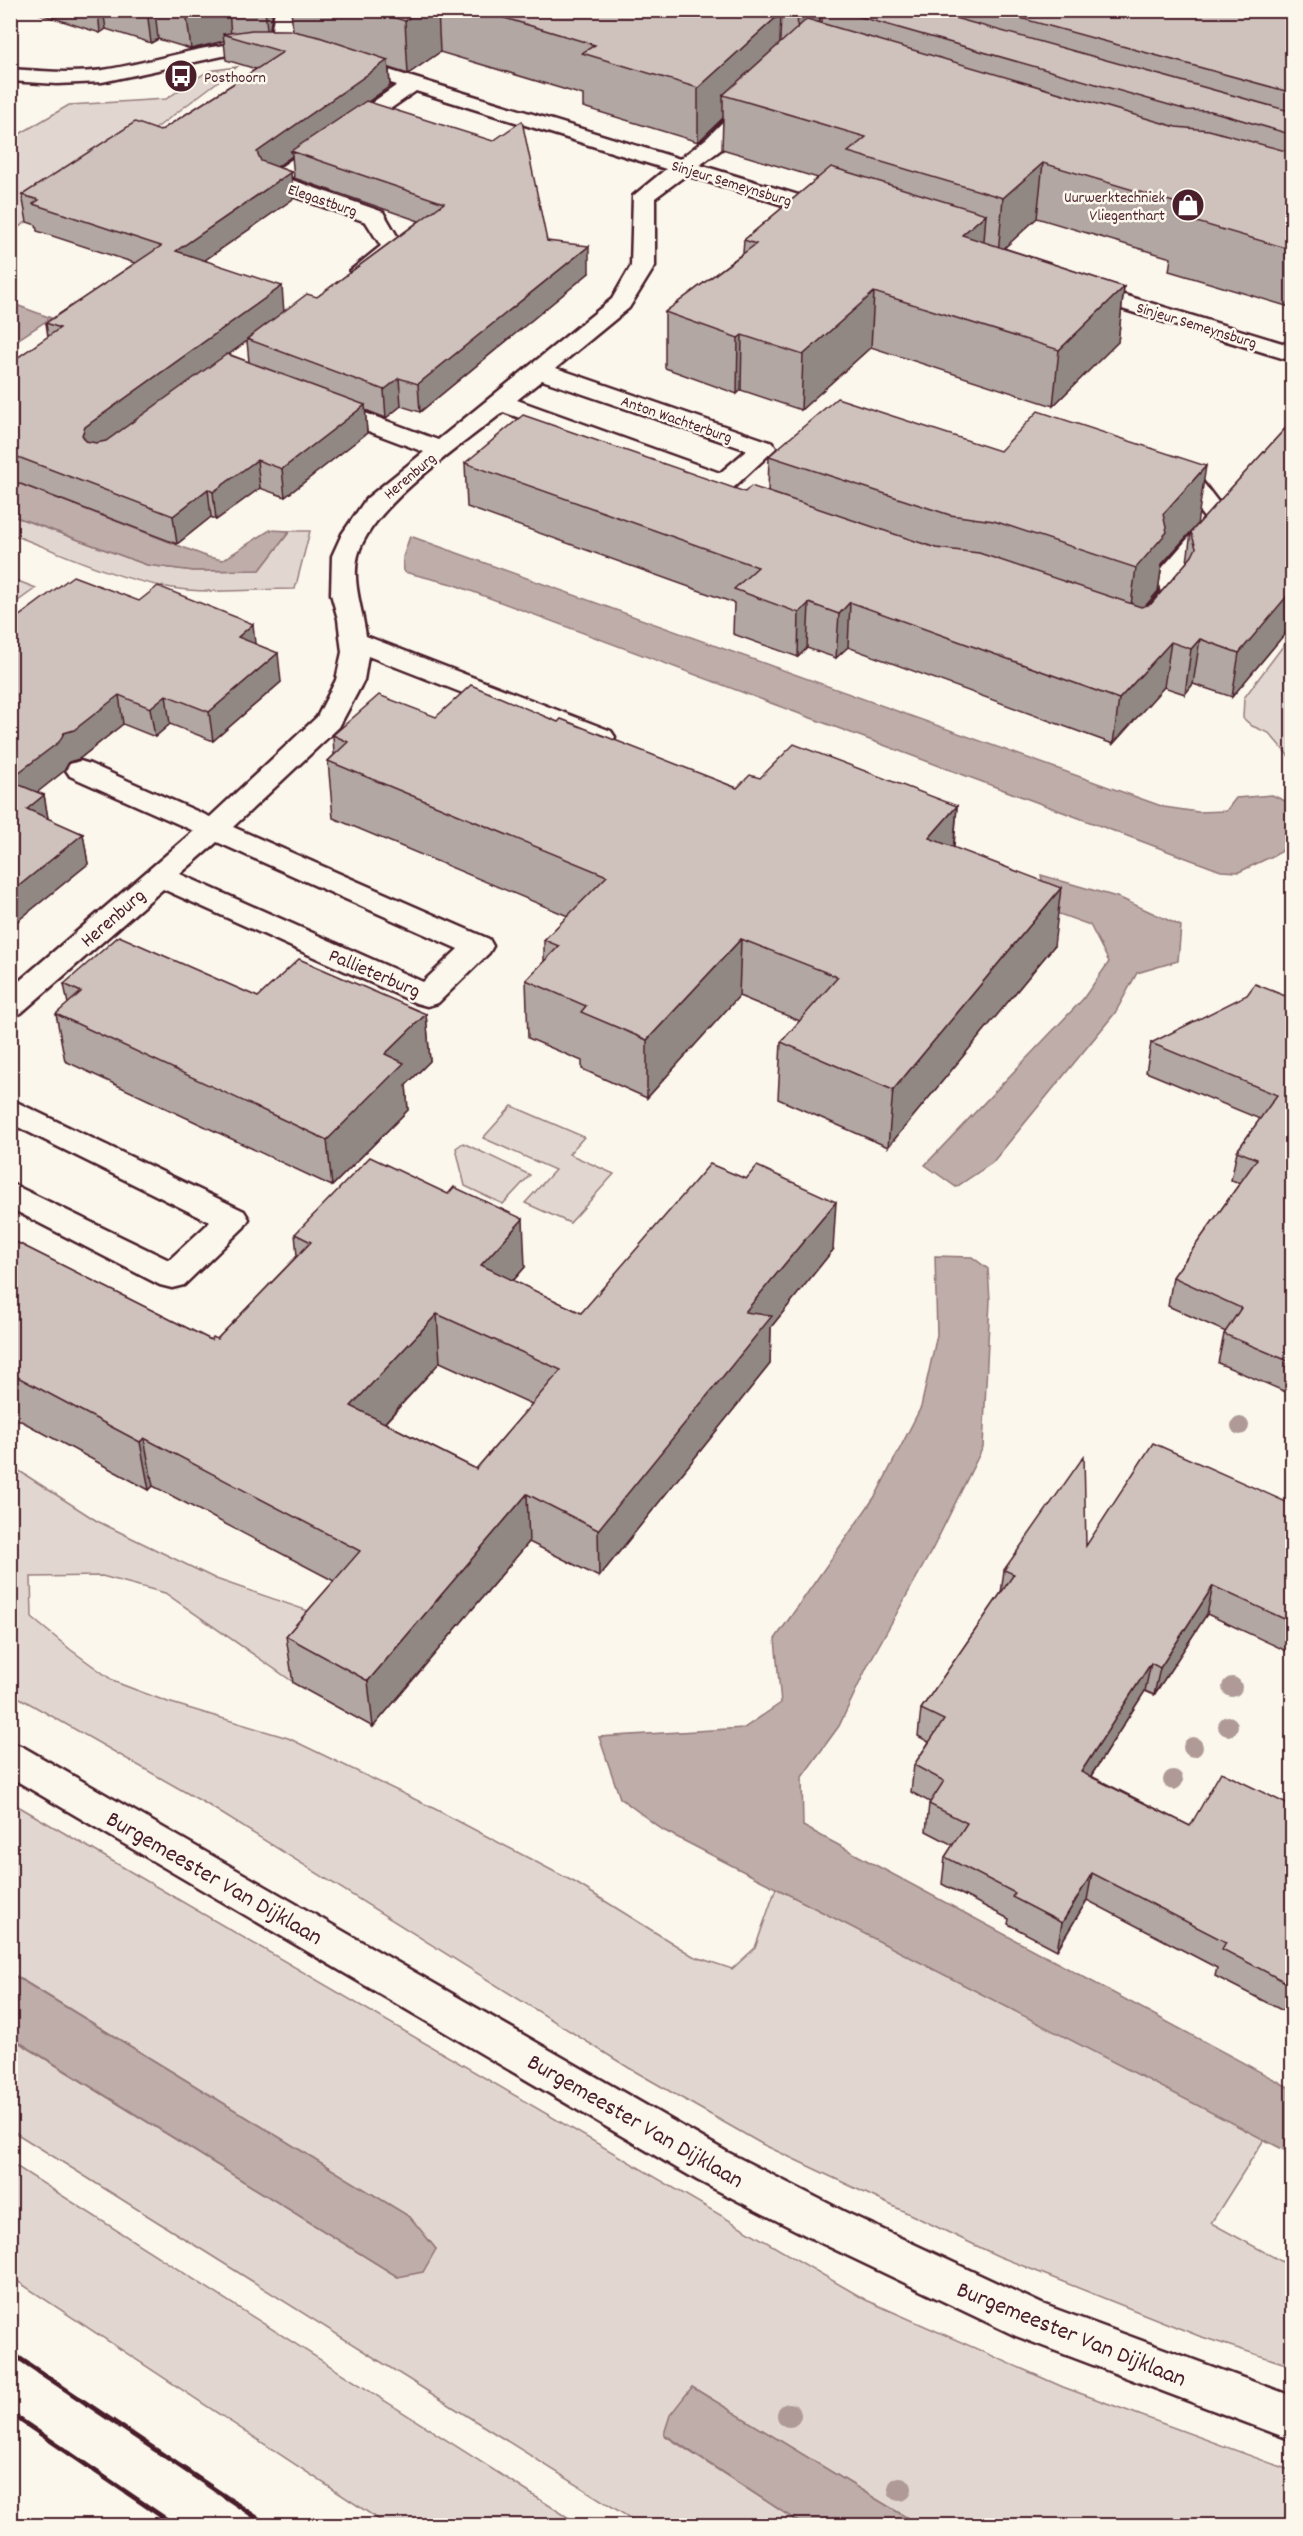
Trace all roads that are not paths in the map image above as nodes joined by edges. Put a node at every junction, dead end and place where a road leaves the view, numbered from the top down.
1 (285, 10) edge
2 (280, 47) junction
3 (302, 52) edge
4 (325, 57) edge
5 (10, 75) edge
6 (413, 84) junction
7 (771, 86) edge
8 (682, 166) junction
9 (854, 219) edge
10 (347, 282) edge
11 (1058, 282) edge
12 (1293, 354) edge
13 (538, 370) junction
14 (306, 399) edge
15 (498, 402) junction
16 (440, 449) junction
17 (1180, 469) edge
18 (1140, 633) edge
19 (354, 641) junction
20 (622, 746) edge
21 (80, 770) dead end
22 (214, 829) junction
23 (158, 876) junction
24 (10, 1006) edge
25 (10, 1110) edge
26 (10, 1194) edge
27 (10, 1758) edge
28 (1293, 2418) edge

1 - 2 street
2 - 3 street
2 - 5 street
4 - 6 street
6 - 8 street, Sinjeur Semeynsburg
6 - 10 street, Elegastburg
7 - 8 street
8 - 9 street, Sinjeur Semeynsburg
8 - 13 street, Herenburg
11 - 12 street, Sinjeur Semeynsburg
13 - 15 street, Herenburg
13 - 15 street, Anton Wachterburg
14 - 16 street
15 - 16 street, Herenburg
16 - 19 street, Herenburg
17 - 18 street
19 - 20 street
19 - 22 street, Herenburg
21 - 22 street
22 - 23 street, Herenburg
22 - 23 street, Pallieterburg
23 - 24 street, Herenburg
25 - 26 street
27 - 28 street, Burgemeester Van Dijklaan

